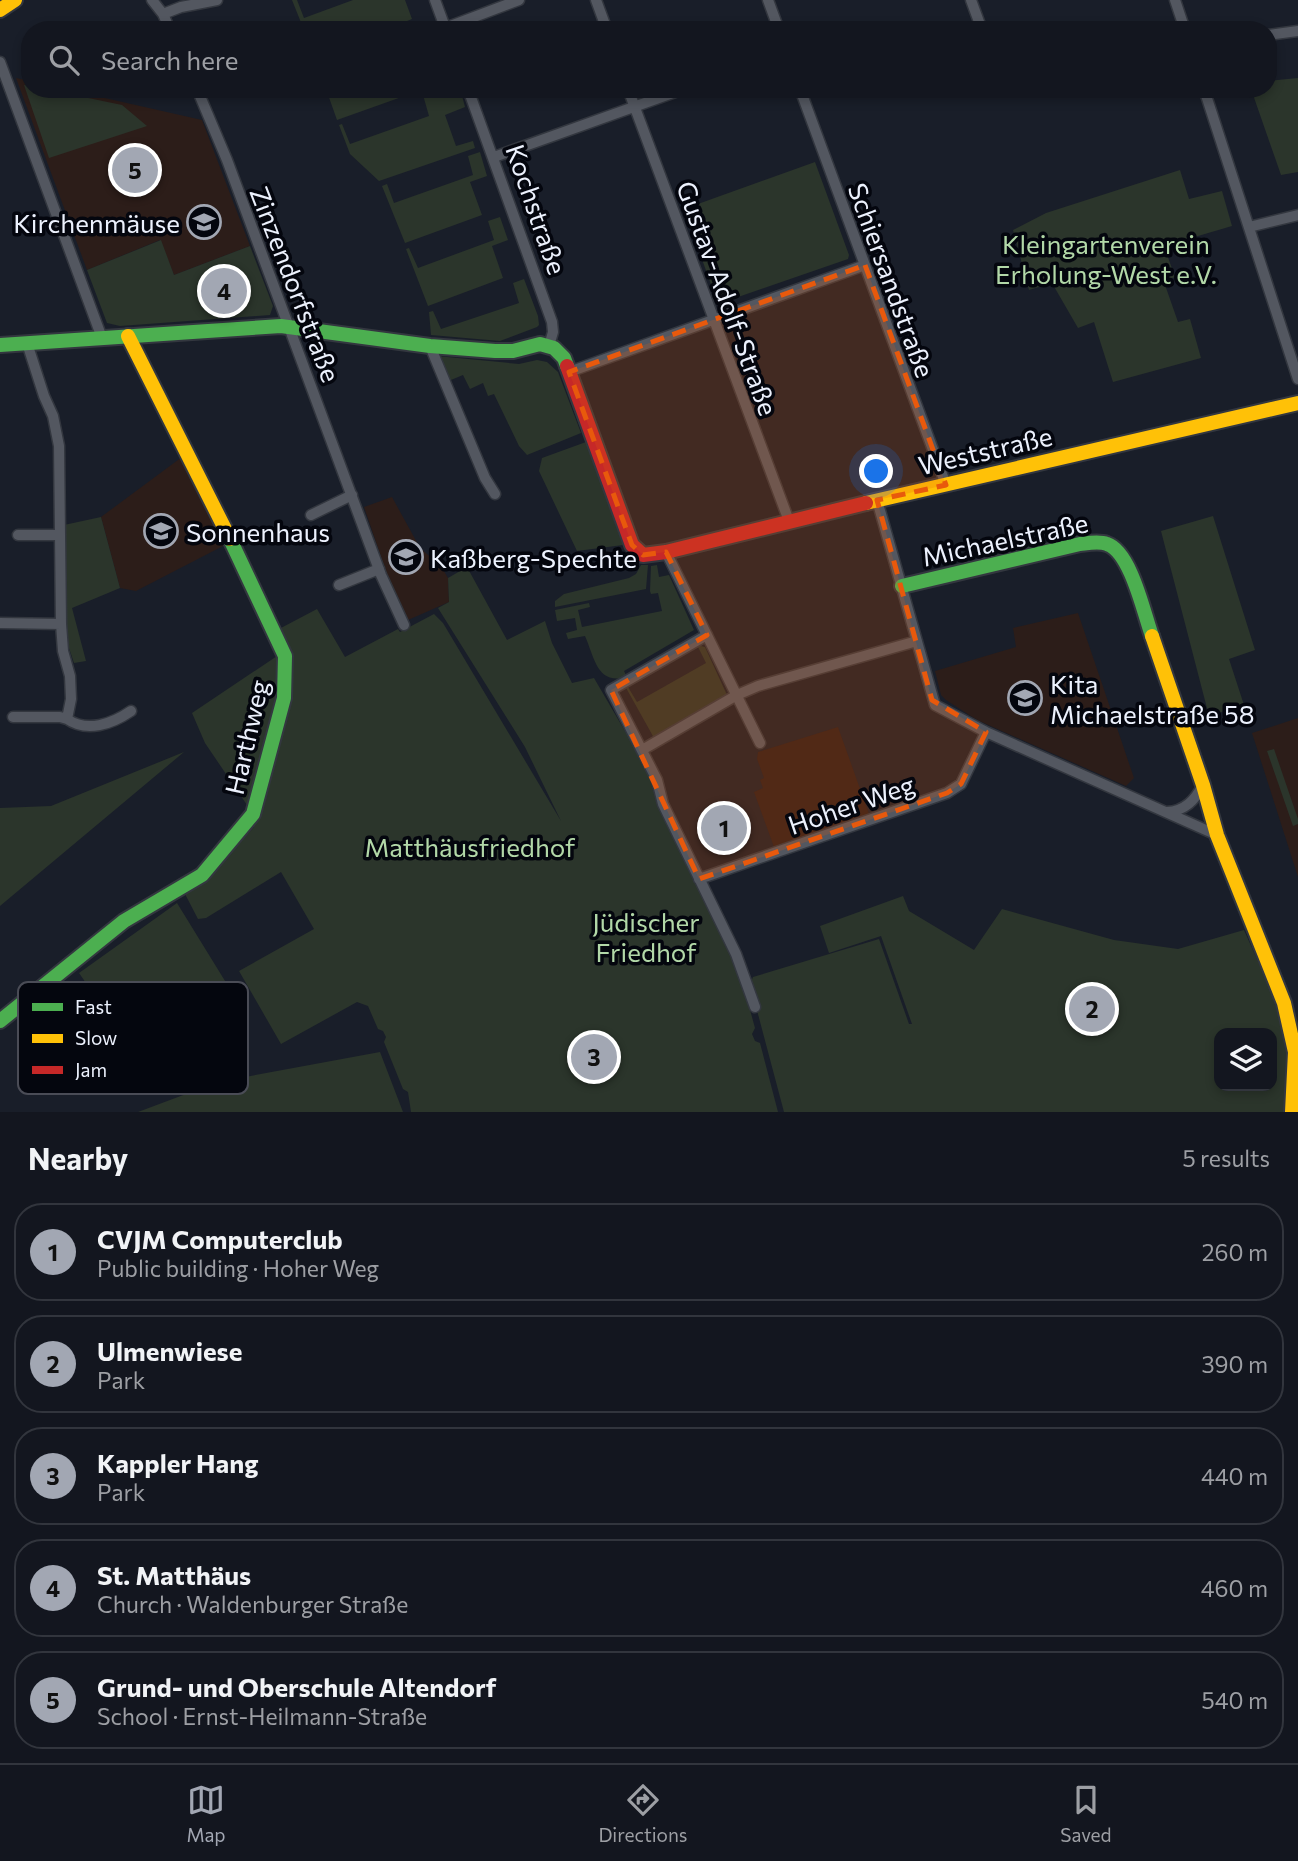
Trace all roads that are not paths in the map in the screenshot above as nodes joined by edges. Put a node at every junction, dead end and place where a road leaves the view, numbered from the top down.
1 (15, 0) edge
2 (152, 0) edge
3 (217, 0) edge
4 (435, 0) edge
5 (519, 0) edge
6 (596, 0) edge
7 (768, 0) edge
8 (971, 0) edge
9 (1175, 0) edge
10 (0, 10) edge
11 (163, 14) junction
12 (166, 21) edge
13 (442, 21) edge
14 (465, 21) edge
15 (604, 21) edge
16 (776, 21) edge
17 (979, 21) edge
18 (1182, 21) edge
19 (1298, 31) edge
20 (1277, 34) edge
21 (0, 62) edge
22 (201, 98) edge
23 (471, 98) edge
24 (631, 98) edge
25 (661, 98) edge
26 (803, 98) edge
27 (1207, 98) edge
28 (635, 108) junction
29 (494, 157) junction
30 (1298, 215) edge
31 (1249, 227) junction
32 (865, 265) junction
33 (714, 318) junction
34 (290, 327) junction
35 (128, 336) junction
36 (102, 338) junction
37 (27, 343) junction
38 (0, 345) edge
39 (430, 346) junction
40 (553, 348) junction
41 (569, 372) junction
42 (1298, 379) edge
43 (1298, 403) edge
44 (946, 485) junction
45 (495, 494) dead end
46 (352, 495) junction
47 (877, 500) junction
48 (311, 515) dead end
49 (789, 521) junction
50 (18, 535) dead end
51 (59, 535) junction
52 (666, 552) junction
53 (643, 555) joint
54 (379, 569) junction
55 (339, 585) dead end
56 (902, 586) junction
57 (0, 623) edge
58 (61, 624) junction
59 (404, 625) dead end
60 (707, 635) junction
61 (917, 641) junction
62 (737, 695) junction
63 (131, 711) dead end
64 (13, 716) dead end
65 (67, 719) junction
66 (986, 732) junction
67 (760, 743) dead end
68 (642, 750) junction
69 (1203, 785) junction
70 (1164, 812) junction
71 (1217, 835) junction
72 (699, 879) junction
73 (48, 982) edge
74 (18, 1006) edge
75 (755, 1007) dead end
76 (0, 1021) edge
77 (1292, 1112) edge

1 - 10 street
2 - 11 street
3 - 11 street
4 - 13 street
5 - 14 street
6 - 15 street
7 - 16 street
8 - 17 street
9 - 18 street
11 - 12 street
19 - 20 street
21 - 36 street
22 - 34 street, Zinzendorfstraße
23 - 29 street, Kochstraße
24 - 28 street, Gustav-Adolf-Straße
25 - 28 street
26 - 32 street, Schiersandstraße
27 - 31 street
28 - 29 street
28 - 33 street, Gustav-Adolf-Straße
29 - 40 street, Kochstraße
30 - 31 street
31 - 42 street
32 - 33 street
32 - 44 street, Schiersandstraße
33 - 41 street
33 - 49 street, Gustav-Adolf-Straße
34 - 35 street
34 - 39 street
34 - 46 street, Zinzendorfstraße
35 - 36 street
35 - 73 street, Harthweg
36 - 37 street
37 - 38 street
37 - 51 street
39 - 40 street
39 - 45 street
40 - 41 street, Kochstraße
41 - 53 street, Kochstraße
43 - 44 street, Weststraße
44 - 47 street, Weststraße
46 - 48 street
46 - 54 street, Zinzendorfstraße
47 - 49 street, Weststraße
47 - 56 street, Michaelstraße
49 - 52 street, Weststraße
50 - 51 street
51 - 58 street
52 - 53 street, Weststraße
52 - 60 street
54 - 55 street
54 - 59 street, Zinzendorfstraße
56 - 61 street, Michaelstraße
56 - 69 street, Michaelstraße
57 - 58 street
58 - 65 street
60 - 62 street
60 - 68 street
61 - 62 street
61 - 66 street, Michaelstraße
62 - 67 street
62 - 68 street
63 - 65 street
64 - 65 street
66 - 70 street, Michaelstraße
66 - 72 street, Hoher Weg
68 - 72 street
69 - 70 street
69 - 71 street, Michaelstraße
70 - 71 street, Michaelstraße
71 - 77 street, Michaelstraße
72 - 75 street
74 - 76 street, Harthweg

